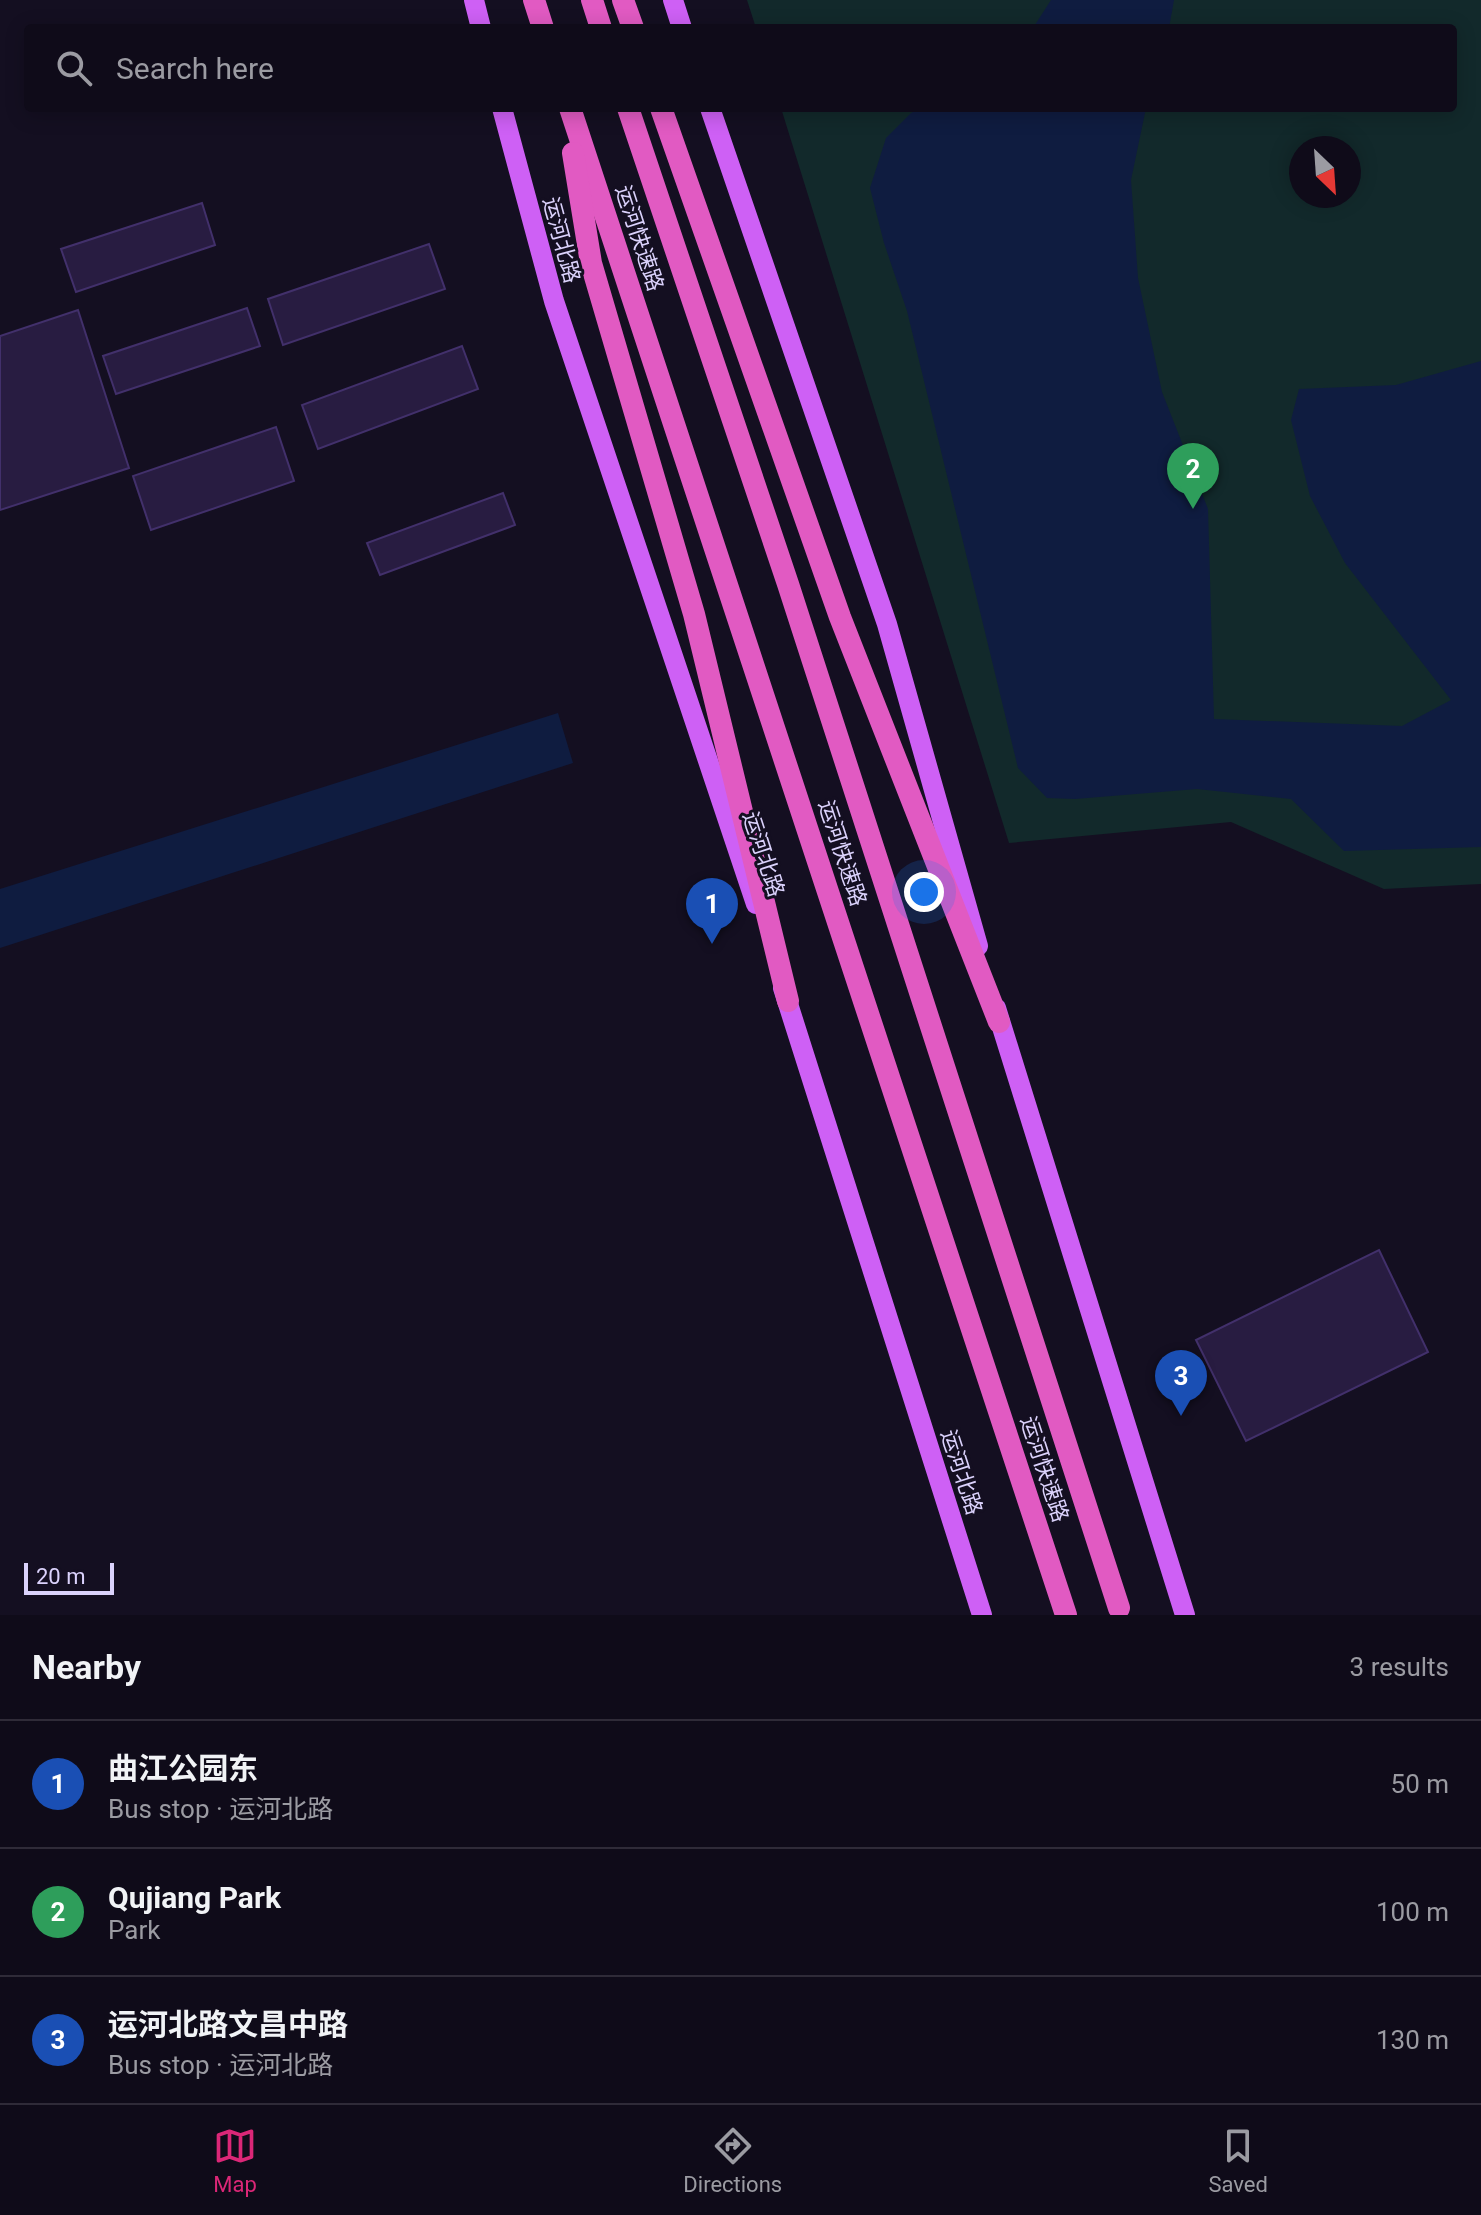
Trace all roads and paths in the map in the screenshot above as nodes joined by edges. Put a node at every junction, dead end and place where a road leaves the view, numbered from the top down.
1 (474, 0) edge
2 (534, 0) edge
3 (592, 0) edge
4 (623, 0) edge
5 (673, 0) edge
6 (480, 24) edge
7 (542, 24) edge
8 (600, 24) edge
9 (632, 24) edge
10 (681, 24) edge
11 (503, 112) edge
12 (568, 112) edge
13 (568, 112) edge
14 (629, 112) edge
15 (662, 112) edge
16 (711, 112) edge
17 (788, 1001) junction
18 (999, 1022) junction
19 (1119, 1608) dead end
20 (982, 1615) edge
21 (1066, 1615) edge
22 (1185, 1615) edge

1 - 6 main road
2 - 7 highway
3 - 8 highway
4 - 9 highway
5 - 10 main road
11 - 17 main road, 运河北路
12 - 17 highway
13 - 21 highway, 运河快速路
14 - 19 highway, 运河快速路
15 - 18 highway
16 - 18 main road
17 - 20 main road, 运河北路
18 - 22 main road

